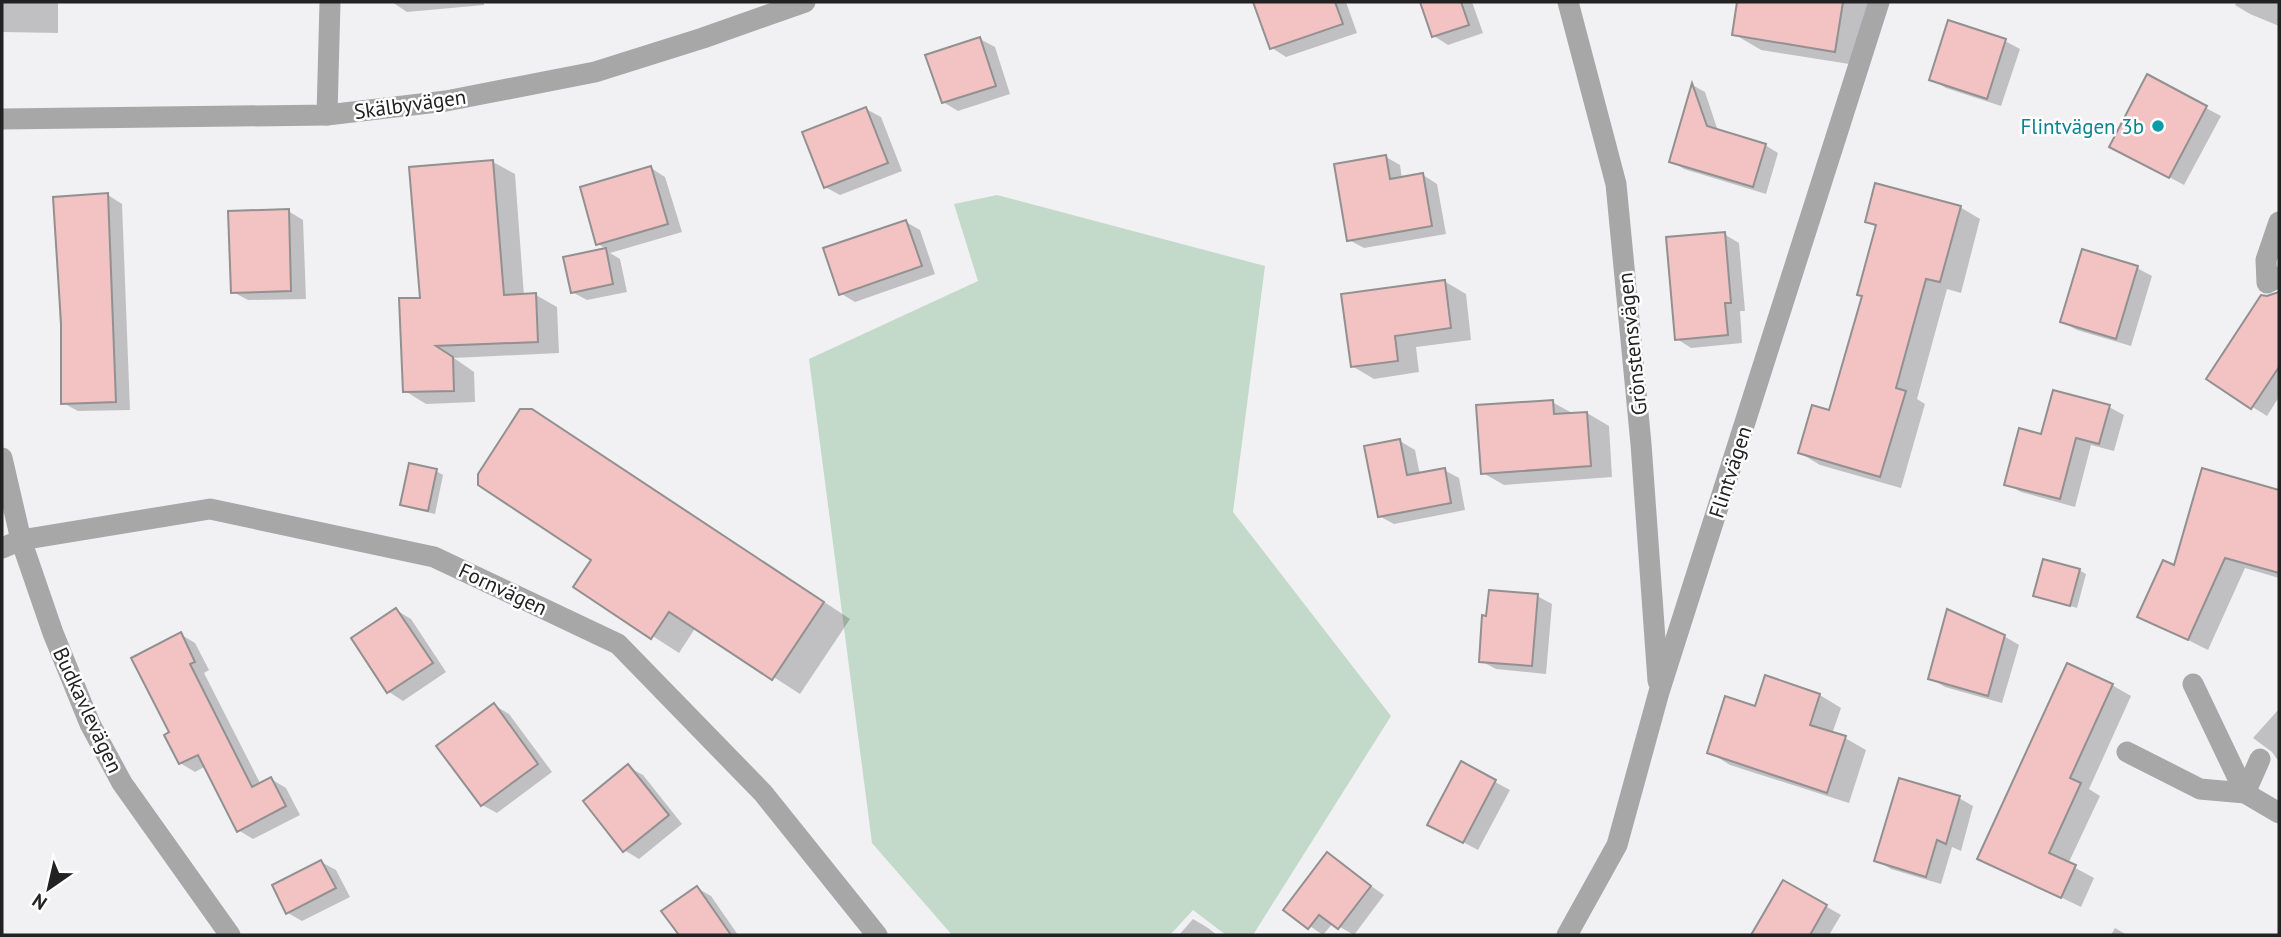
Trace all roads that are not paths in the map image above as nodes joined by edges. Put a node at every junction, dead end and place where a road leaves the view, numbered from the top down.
1 (330, 2) edge
2 (805, 2) edge
3 (1568, 2) edge
4 (1879, 2) edge
5 (327, 115) junction
6 (2, 119) edge
7 (2279, 222) edge
8 (2279, 277) edge
9 (2, 458) edge
10 (11, 544) edge
11 (2193, 684) dead end
12 (1659, 692) junction
13 (2127, 752) dead end
14 (2260, 759) dead end
15 (2245, 793) junction
16 (2279, 813) edge
17 (230, 935) edge
18 (877, 935) edge
19 (1567, 935) edge

1 - 5 street
2 - 5 street, Skälbyvägen
3 - 12 street, Grönstensvägen
4 - 12 street, Flintvägen
5 - 6 street, Skälbyvägen
7 - 8 street
9 - 10 street, Budkavlevägen
10 - 17 street, Budkavlevägen
10 - 18 street, Fornvägen
11 - 15 street
12 - 19 street, Flintvägen
13 - 15 street
14 - 15 street
15 - 16 street

